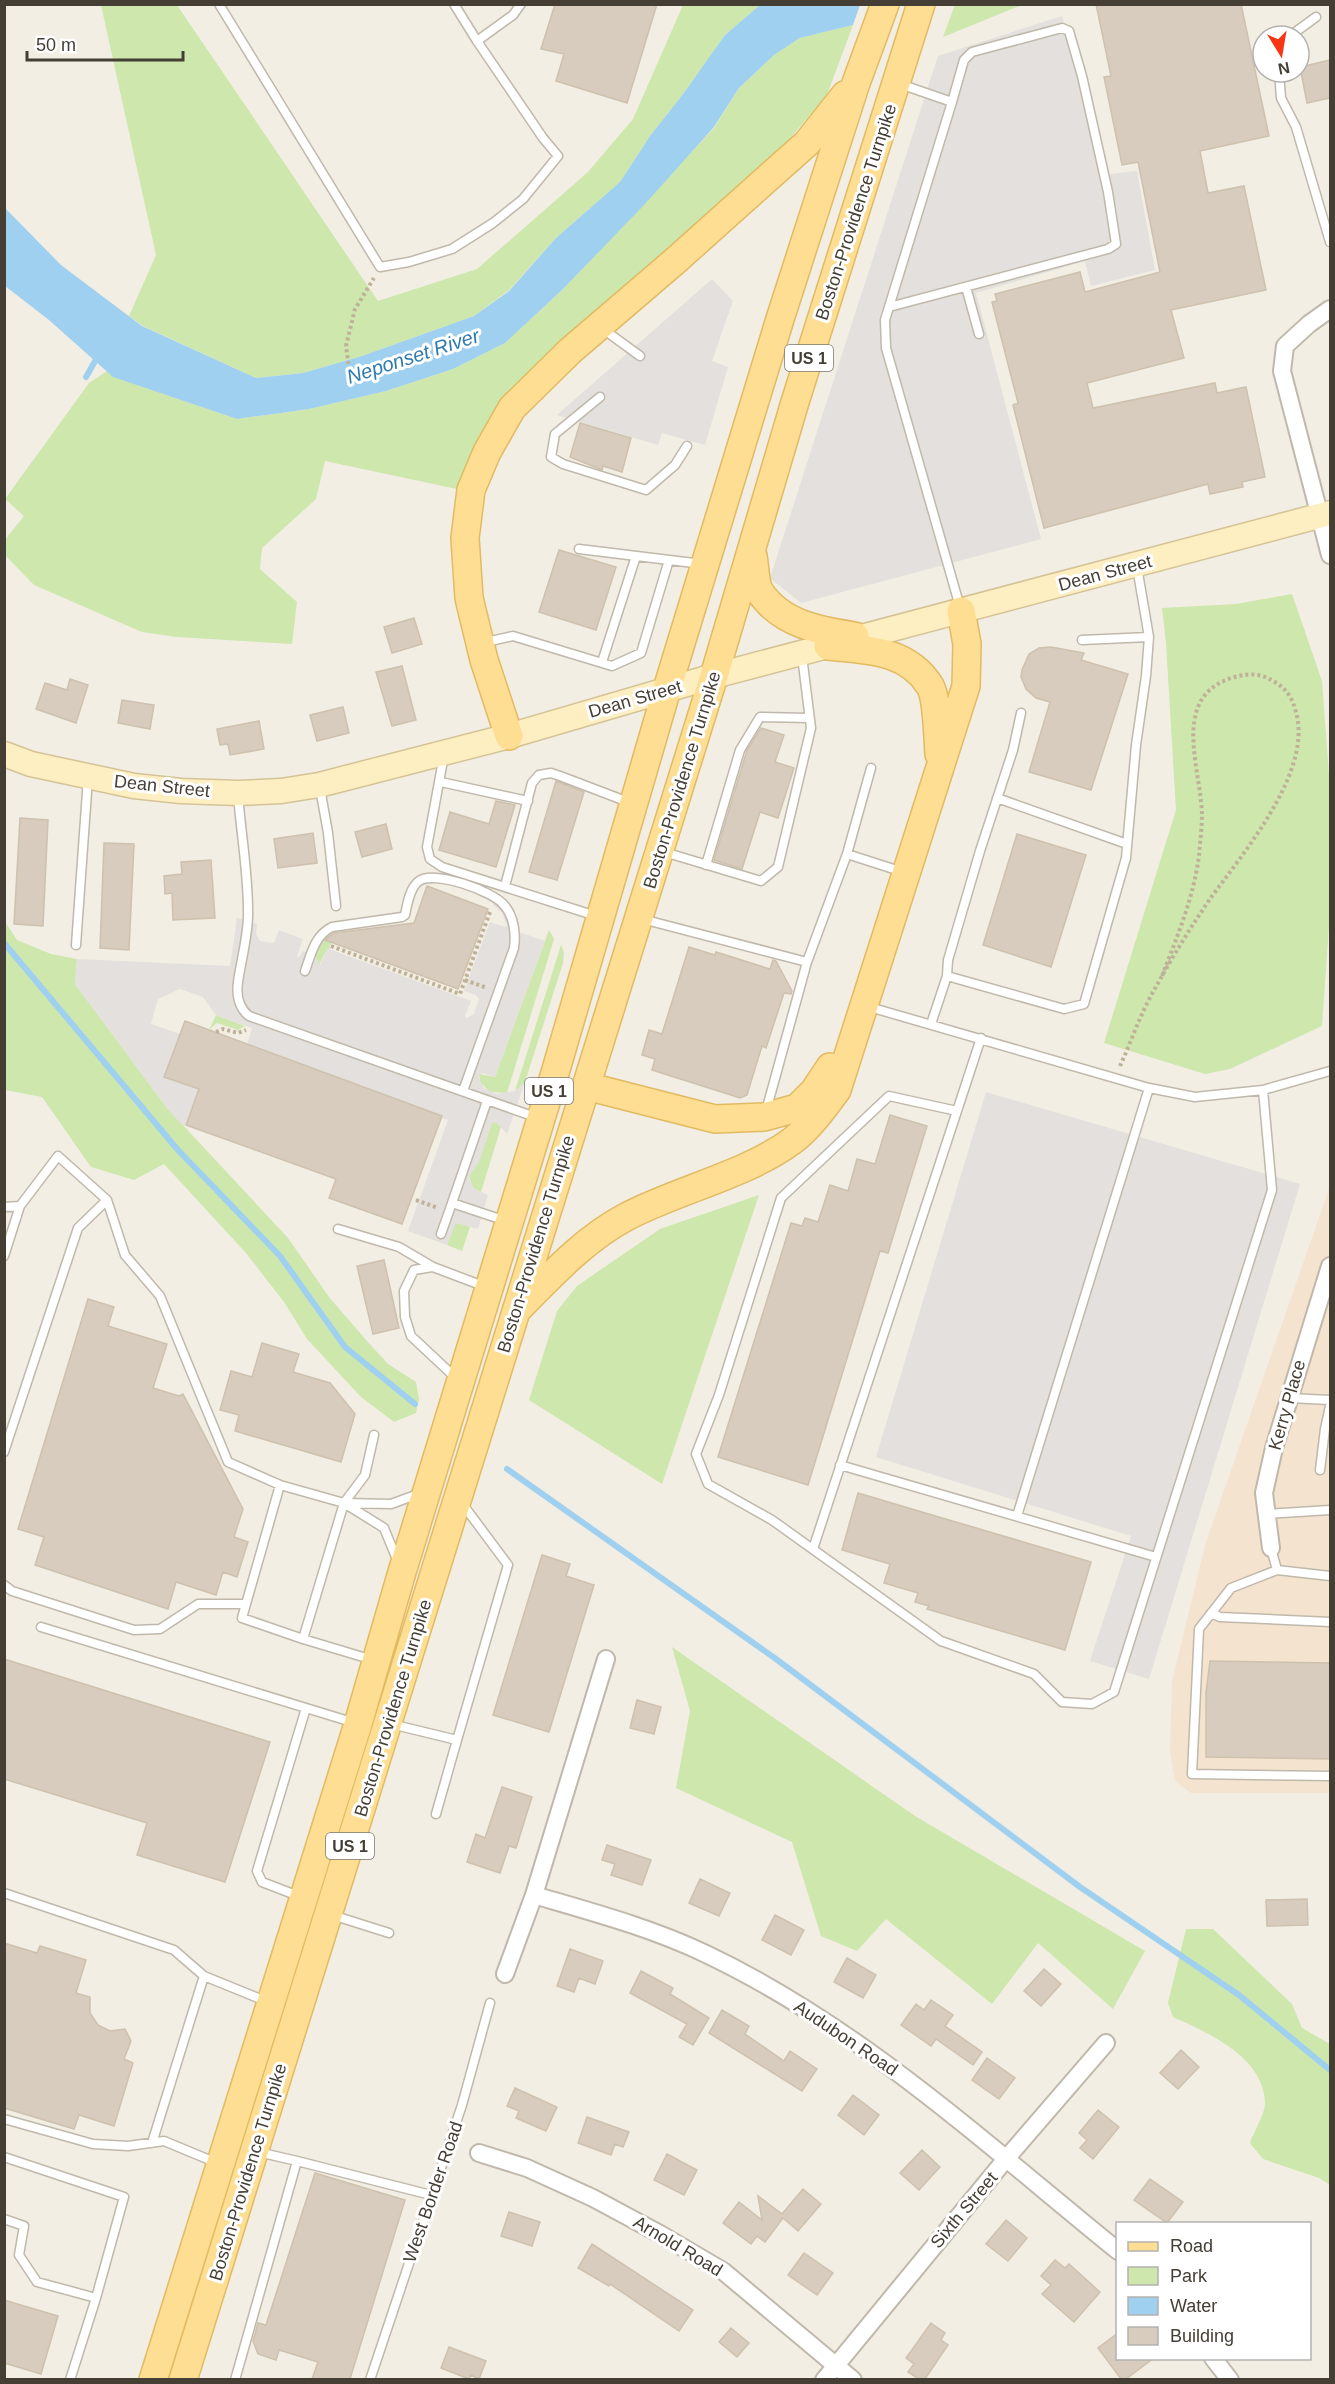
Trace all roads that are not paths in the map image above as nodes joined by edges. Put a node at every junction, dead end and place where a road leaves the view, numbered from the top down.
1 (219, 4) edge
2 (454, 4) edge
3 (521, 4) edge
4 (921, 6) edge
5 (883, 10) edge
6 (1316, 17) dead end
7 (1306, 24) edge
8 (477, 41) junction
9 (855, 83) junction
10 (897, 83) junction
11 (1280, 84) edge
12 (952, 102) junction
13 (1330, 242) edge
14 (966, 286) junction
15 (890, 308) junction
16 (1330, 309) edge
17 (600, 327) junction
18 (979, 334) dead end
19 (640, 356) dead end
20 (600, 397) dead end
21 (687, 446) dead end
22 (1325, 514) edge
23 (579, 549) dead end
24 (751, 550) junction
25 (1330, 555) edge
26 (636, 556) junction
27 (669, 560) junction
28 (1137, 564) junction
29 (706, 565) junction
30 (961, 611) junction
31 (862, 637) junction
32 (1149, 637) junction
33 (1082, 640) dead end
34 (480, 644) junction
35 (828, 646) junction
36 (801, 653) junction
37 (602, 663) junction
38 (714, 676) junction
39 (667, 689) junction
40 (1021, 713) dead end
41 (809, 718) junction
42 (509, 736) junction
43 (444, 752) junction
44 (4, 754) edge
45 (871, 768) dead end
46 (940, 770) junction
47 (88, 776) junction
48 (441, 782) junction
49 (319, 785) junction
50 (238, 793) junction
51 (997, 798) junction
52 (528, 801) junction
53 (634, 803) junction
54 (1127, 844) junction
55 (660, 850) junction
56 (847, 854) junction
57 (706, 865) junction
58 (906, 873) junction
59 (506, 886) junction
60 (336, 906) dead end
61 (600, 918) junction
62 (638, 918) junction
63 (76, 945) dead end
64 (807, 962) junction
65 (305, 970) dead end
66 (947, 976) junction
67 (864, 1005) junction
68 (931, 1024) junction
69 (981, 1038) junction
70 (1330, 1071) edge
71 (586, 1086) junction
72 (1149, 1089) junction
73 (1263, 1090) junction
74 (463, 1091) junction
75 (487, 1101) junction
76 (957, 1111) junction
77 (764, 1117) junction
78 (540, 1119) junction
79 (107, 1200) junction
80 (452, 1203) junction
81 (20, 1206) junction
82 (4, 1207) edge
83 (510, 1222) junction
84 (338, 1229) dead end
85 (441, 1234) dead end
86 (4, 1256) edge
87 (1330, 1266) edge
88 (433, 1267) junction
89 (490, 1289) junction
90 (1326, 1293) edge
91 (515, 1312) junction
92 (460, 1383) junction
93 (1289, 1398) junction
94 (1330, 1400) edge
95 (1330, 1406) edge
96 (374, 1435) dead end
97 (4, 1452) edge
98 (840, 1464) junction
99 (1320, 1470) dead end
100 (279, 1485) junction
101 (427, 1491) junction
102 (458, 1497) junction
103 (344, 1503) junction
104 (1330, 1510) edge
105 (1267, 1514) junction
106 (1017, 1516) junction
107 (1271, 1548) joint
108 (813, 1549) junction
109 (1156, 1557) junction
110 (1277, 1570) junction
111 (402, 1572) junction
112 (1330, 1576) edge
113 (4, 1585) edge
114 (246, 1604) junction
115 (1211, 1613) junction
116 (1330, 1622) edge
117 (41, 1627) dead end
118 (303, 1639) junction
119 (606, 1659) dead end
120 (376, 1661) junction
121 (306, 1708) junction
122 (388, 1723) junction
123 (358, 1724) junction
124 (457, 1740) junction
125 (1330, 1776) edge
126 (436, 1814) dead end
127 (4, 1893) edge
128 (534, 1895) junction
129 (303, 1898) junction
130 (329, 1914) junction
131 (389, 1933) dead end
132 (506, 1974) dead end
133 (204, 1976) junction
134 (271, 2003) junction
135 (490, 2003) dead end
136 (1106, 2043) dead end
137 (4, 2119) edge
138 (152, 2143) junction
139 (255, 2151) junction
140 (480, 2153) dead end
141 (4, 2157) edge
142 (1005, 2160) junction
143 (297, 2161) junction
144 (220, 2165) junction
145 (431, 2195) junction
146 (4, 2219) edge
147 (1116, 2249) edge
148 (96, 2298) junction
149 (1215, 2360) edge
150 (836, 2366) junction
151 (70, 2379) edge
152 (153, 2379) edge
153 (183, 2379) edge
154 (235, 2379) edge
155 (370, 2379) edge
156 (825, 2379) edge
157 (853, 2379) edge
158 (1230, 2379) edge

1 - 8 lane
2 - 8 lane
3 - 8 lane
4 - 10 main road, Boston-Providence Turnpike / US 1
5 - 9 main road, Boston-Providence Turnpike / US 1
6 - 7 lane
9 - 17 main road
9 - 29 main road, Boston-Providence Turnpike / US 1
10 - 12 lane
10 - 24 main road, Boston-Providence Turnpike / US 1
11 - 13 lane
12 - 14 lane
12 - 15 lane
14 - 15 lane
14 - 18 lane
15 - 30 lane
16 - 22 street
17 - 19 lane
17 - 34 main road
20 - 21 lane
22 - 25 street
22 - 28 main road, Dean Street
23 - 26 lane
24 - 31 main road
24 - 38 main road, Boston-Providence Turnpike / US 1
26 - 27 lane
26 - 37 lane
27 - 29 lane
27 - 37 lane
28 - 30 main road, Dean Street
28 - 32 lane
29 - 39 main road, Boston-Providence Turnpike / US 1
30 - 31 main road, Dean Street
30 - 46 main road
31 - 35 main road, Dean Street
32 - 33 lane
32 - 54 lane
34 - 37 lane
34 - 42 main road
35 - 36 main road, Dean Street
35 - 46 main road
36 - 38 main road, Dean Street
36 - 41 lane
38 - 39 main road, Dean Street
38 - 55 main road, Boston-Providence Turnpike / US 1
39 - 42 main road, Dean Street
39 - 53 main road, Boston-Providence Turnpike / US 1
40 - 51 lane
41 - 57 lane
41 - 57 lane
42 - 43 main road, Dean Street
43 - 48 lane
43 - 49 main road, Dean Street
44 - 47 main road, Dean Street
45 - 56 lane
46 - 58 main road
47 - 50 main road, Dean Street
47 - 63 lane
48 - 52 lane
48 - 59 lane
49 - 50 main road, Dean Street
49 - 60 lane
50 - 74 lane
51 - 54 lane
51 - 66 lane
52 - 53 lane
52 - 59 lane
53 - 61 main road, Boston-Providence Turnpike / US 1
54 - 66 lane
55 - 57 lane
55 - 62 main road, Boston-Providence Turnpike / US 1
56 - 58 lane
56 - 64 lane
58 - 67 main road
59 - 61 lane
61 - 78 main road, Boston-Providence Turnpike / US 1
62 - 64 lane
62 - 71 main road, Boston-Providence Turnpike / US 1
64 - 77 lane
65 - 74 lane
66 - 68 lane
67 - 68 lane
67 - 77 main road
67 - 91 main road
68 - 69 lane
69 - 72 lane
69 - 76 lane
70 - 73 lane
71 - 77 main road
71 - 91 main road, Boston-Providence Turnpike / US 1
72 - 73 lane
72 - 106 lane
73 - 109 lane
74 - 75 lane
75 - 78 lane
75 - 80 lane
76 - 98 lane
76 - 108 lane
78 - 83 main road, Boston-Providence Turnpike / US 1
79 - 81 lane
79 - 97 lane
79 - 100 lane
80 - 83 lane
80 - 85 lane
81 - 82 lane
81 - 86 lane
83 - 89 main road, Boston-Providence Turnpike / US 1
84 - 88 lane
87 - 90 street, Kerry Place
88 - 89 lane
88 - 92 lane
89 - 92 main road, Boston-Providence Turnpike / US 1
90 - 93 street, Kerry Place
91 - 102 main road, Boston-Providence Turnpike / US 1
92 - 101 main road, Boston-Providence Turnpike / US 1
93 - 94 lane
93 - 105 street, Kerry Place
95 - 99 lane
96 - 103 lane
98 - 106 lane
98 - 108 lane
100 - 103 lane
100 - 114 lane
101 - 103 lane
101 - 111 main road, Boston-Providence Turnpike / US 1
102 - 122 main road, Boston-Providence Turnpike / US 1
102 - 124 lane
103 - 111 lane
103 - 118 lane
104 - 105 lane
105 - 107 street, Kerry Place
106 - 109 lane
107 - 110 lane
108 - 109 lane
110 - 112 lane
110 - 115 lane
111 - 120 main road, Boston-Providence Turnpike / US 1
113 - 114 lane
114 - 118 lane
115 - 116 lane
115 - 125 lane
117 - 121 lane
118 - 120 lane
119 - 128 street
120 - 123 main road, Boston-Providence Turnpike / US 1
121 - 123 lane
121 - 129 lane
122 - 124 lane
122 - 130 main road, Boston-Providence Turnpike / US 1
123 - 129 main road, Boston-Providence Turnpike / US 1
124 - 126 lane
127 - 133 lane
128 - 132 street
128 - 142 street, Audubon Road
129 - 134 main road, Boston-Providence Turnpike / US 1
130 - 131 lane
130 - 139 main road, Boston-Providence Turnpike / US 1
133 - 134 lane
133 - 138 lane
134 - 144 main road, Boston-Providence Turnpike / US 1
135 - 145 lane, West Border Road
136 - 142 street, Sixth Street
137 - 138 lane
138 - 144 lane
139 - 143 lane
139 - 153 main road, Boston-Providence Turnpike / US 1
140 - 150 street, Arnold Road
141 - 148 lane
142 - 147 street, Audubon Road
142 - 150 street, Sixth Street
143 - 145 lane
143 - 154 lane
144 - 152 main road, Boston-Providence Turnpike / US 1
145 - 155 lane, West Border Road
146 - 148 lane
148 - 151 lane
149 - 158 street
150 - 156 street, Sixth Street
150 - 157 street, Arnold Road

